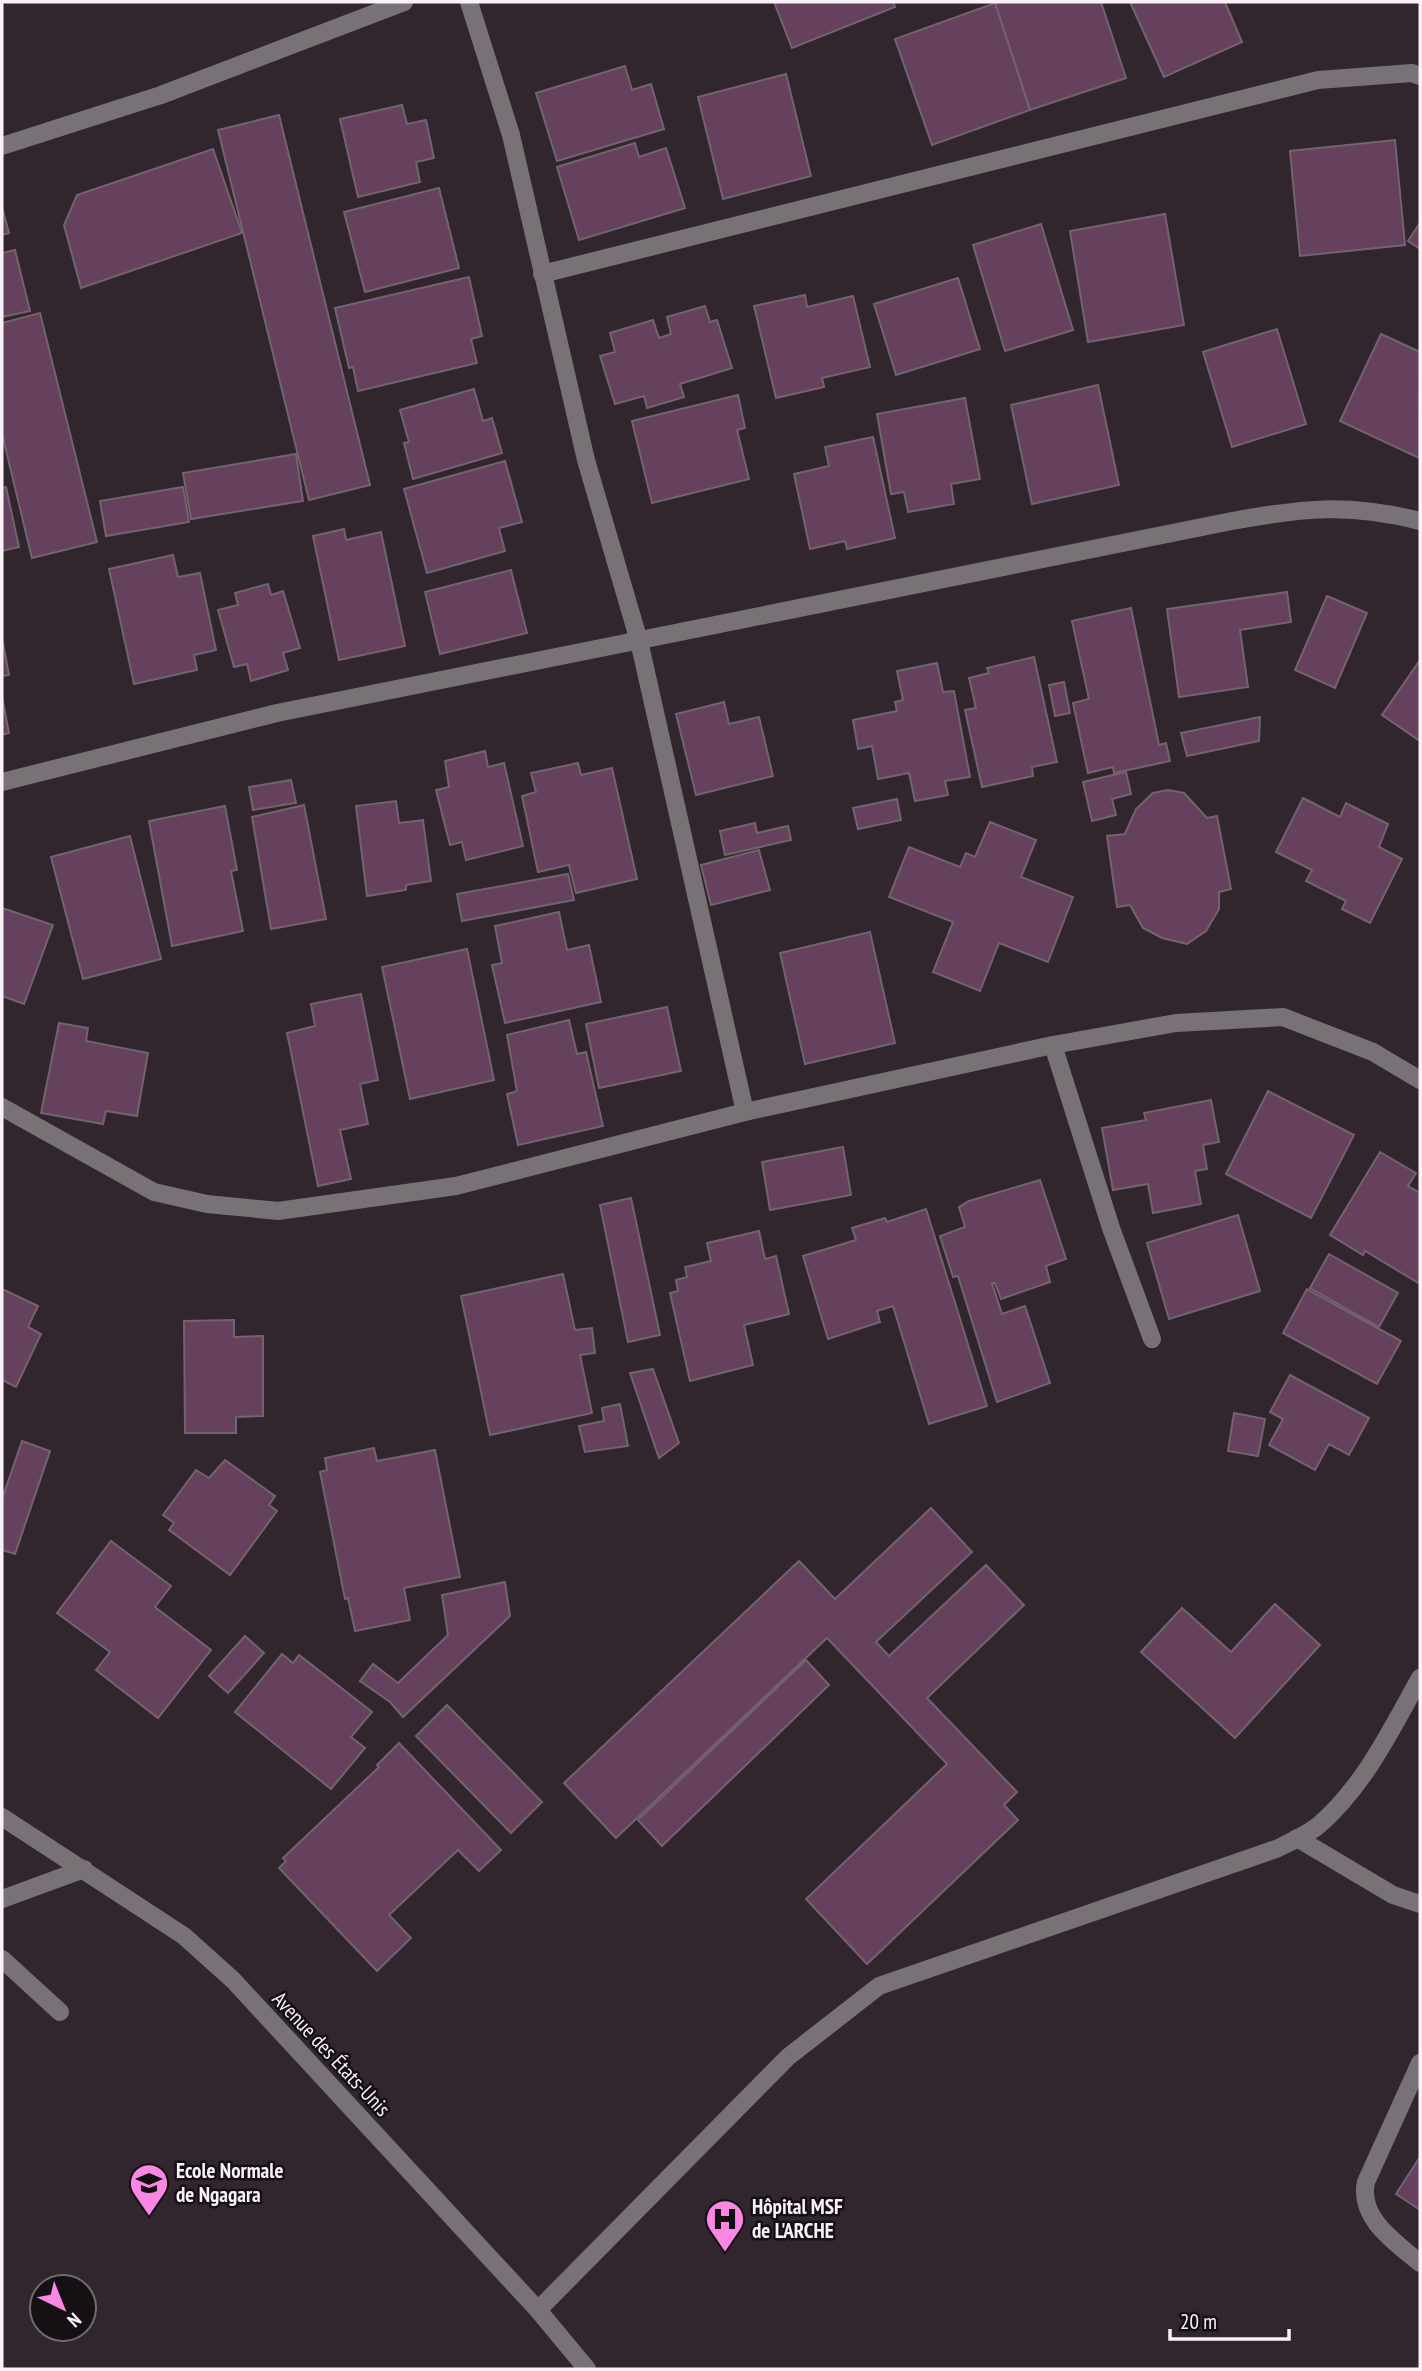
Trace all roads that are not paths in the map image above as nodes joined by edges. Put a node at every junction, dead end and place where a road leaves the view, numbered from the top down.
1 (404, 2) edge
2 (470, 2) edge
3 (1420, 76) edge
4 (2, 146) edge
5 (542, 274) junction
6 (1420, 521) edge
7 (639, 641) junction
8 (2, 782) edge
9 (1053, 1045) junction
10 (1420, 1080) edge
11 (2, 1107) edge
12 (745, 1112) junction
13 (1152, 1339) dead end
14 (1420, 1678) edge
15 (2, 1817) edge
16 (1297, 1838) junction
17 (84, 1869) junction
18 (2, 1899) edge
19 (1420, 1904) edge
20 (2, 1959) edge
21 (60, 2012) dead end
22 (1420, 2063) edge
23 (1420, 2263) edge
24 (538, 2310) junction
25 (587, 2369) edge

1 - 4 street
2 - 5 street
3 - 5 street
5 - 7 street
6 - 7 street
7 - 8 street
7 - 12 street
9 - 10 street
9 - 12 street
9 - 13 street
11 - 12 street
14 - 16 street
15 - 17 street, Avenue des États-Unis
16 - 19 street
16 - 24 street
17 - 18 street
17 - 24 street, Avenue des États-Unis
20 - 21 street
22 - 23 street
24 - 25 street, Avenue des États-Unis

